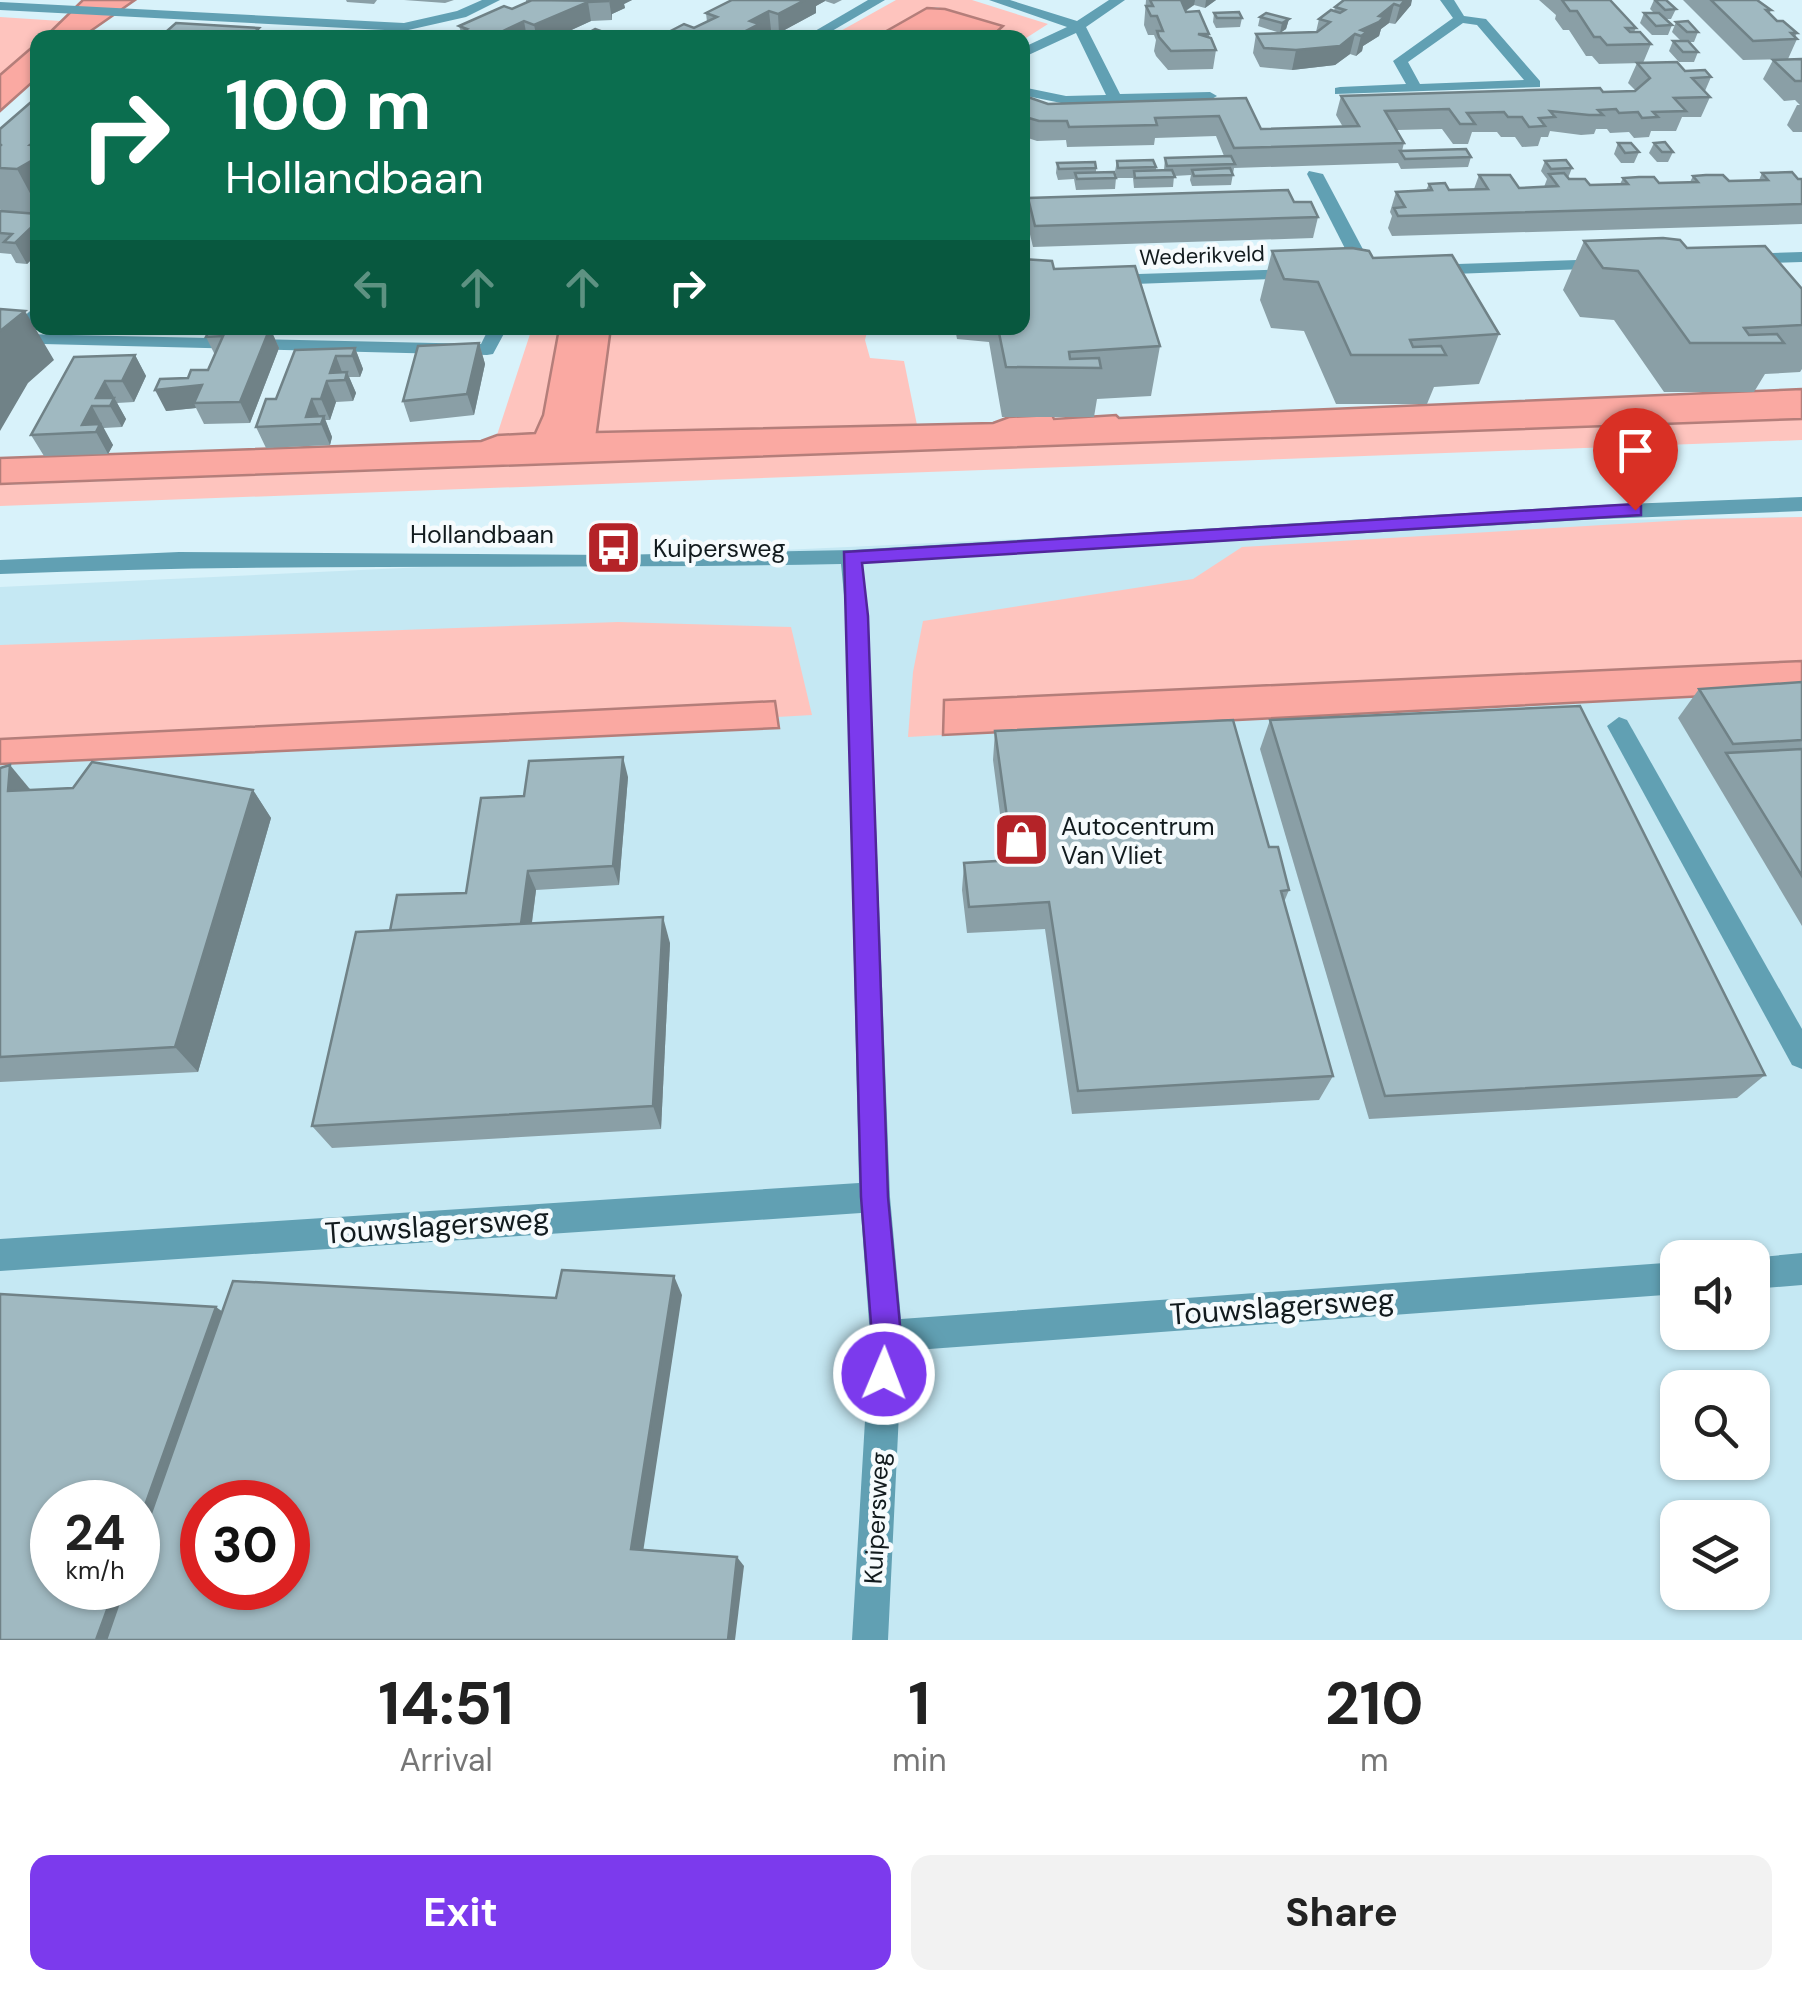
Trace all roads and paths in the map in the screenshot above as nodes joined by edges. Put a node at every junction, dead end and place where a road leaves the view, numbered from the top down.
1 (494, 0) edge
2 (878, 0) edge
3 (996, 0) edge
4 (1118, 0) edge
5 (1447, 0) edge
6 (0, 6) edge
7 (1460, 19) junction
8 (1079, 26) junction
9 (371, 30) edge
10 (407, 30) edge
11 (824, 30) edge
12 (1030, 50) edge
13 (1415, 88) junction
14 (1340, 91) dead end
15 (1030, 93) edge
16 (1210, 96) edge
17 (1116, 100) junction
18 (1315, 174) edge
19 (1802, 257) edge
20 (1723, 260) edge
21 (1624, 263) edge
22 (1405, 270) edge
23 (1386, 271) edge
24 (1346, 272) edge
25 (1366, 272) junction
26 (1308, 274) edge
27 (1080, 281) edge
28 (30, 316) edge
29 (494, 335) edge
30 (4, 339) edge
31 (1802, 504) edge
32 (851, 557) junction
33 (0, 567) edge
34 (1619, 726) dead end
35 (1802, 1056) edge
36 (874, 1197) junction
37 (0, 1254) edge
38 (1802, 1269) edge
39 (1770, 1272) edge
40 (1660, 1279) edge
41 (886, 1336) junction
42 (870, 1640) edge

1 - 10 street
2 - 11 street
3 - 8 street
4 - 8 street
5 - 7 street
6 - 9 street
7 - 13 street
7 - 13 street
8 - 12 street
8 - 17 street
13 - 14 street
15 - 17 street
16 - 17 street
18 - 25 street
19 - 20 street
21 - 22 street
23 - 25 street
24 - 25 street
26 - 27 street, Wederikveld
28 - 30 street
29 - 30 street
31 - 32 street, Hollandbaan
32 - 33 street, Hollandbaan
32 - 36 street, Kuipersweg
34 - 35 street
36 - 37 street, Touwslagersweg
36 - 41 street, Kuipersweg
38 - 39 street
40 - 41 street, Touwslagersweg
41 - 42 street, Kuipersweg

